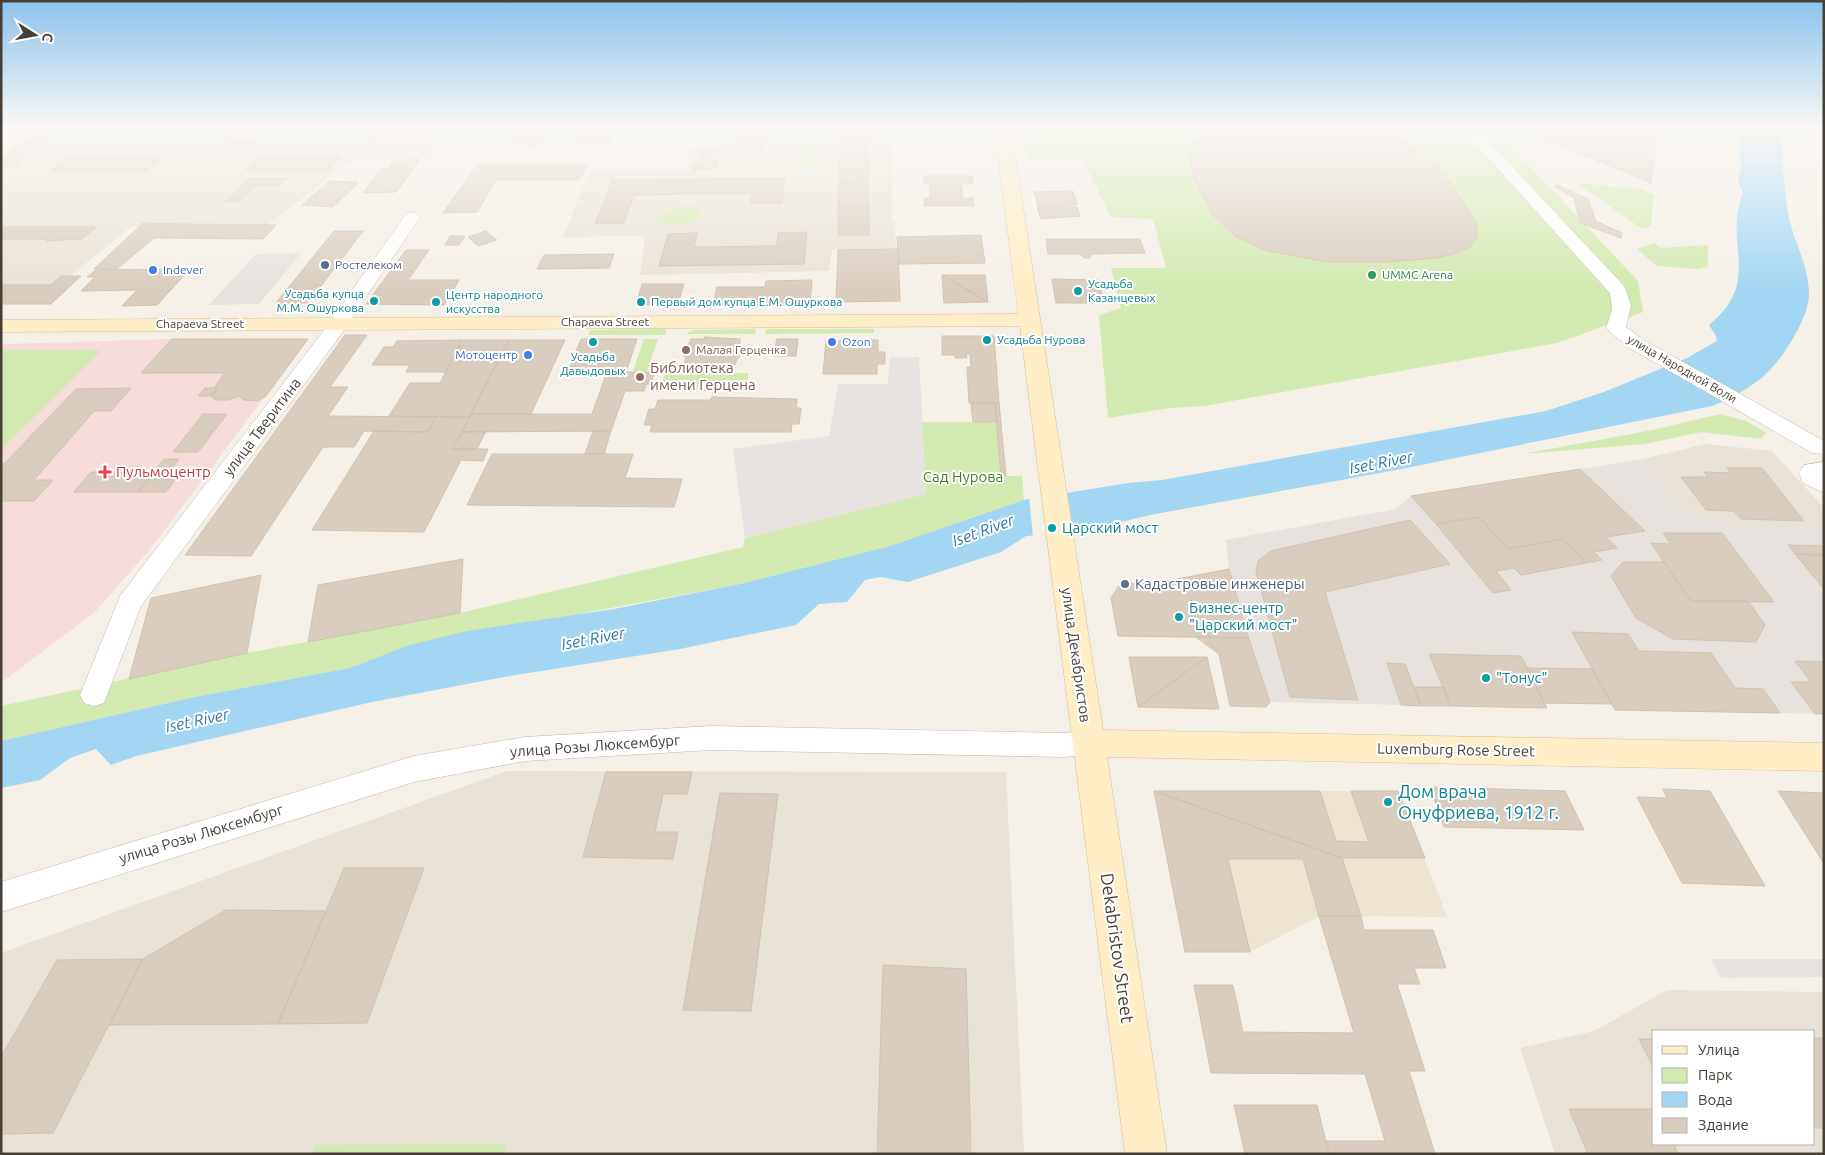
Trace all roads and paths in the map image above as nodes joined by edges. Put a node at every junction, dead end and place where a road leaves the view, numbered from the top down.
1 (1010, 183) edge
2 (1519, 183) edge
3 (412, 217) dead end
4 (1029, 320) junction
5 (339, 324) junction
6 (1, 326) edge
7 (1822, 459) edge
8 (1824, 486) edge
9 (94, 695) dead end
10 (1088, 743) junction
11 (1824, 757) edge
12 (1, 897) edge
13 (1146, 1154) edge

1 - 4 main road
2 - 7 street, улица Народной Воли
3 - 5 street, улица Тверитина
4 - 5 main road, Chapaeva Street
4 - 10 main road, улица Декабристов
5 - 6 main road, Chapaeva Street
5 - 9 street, улица Тверитина
7 - 8 street
10 - 11 main road, Luxemburg Rose Street
10 - 12 street, улица Розы Люксембург
10 - 13 main road, Dekabristov Street

